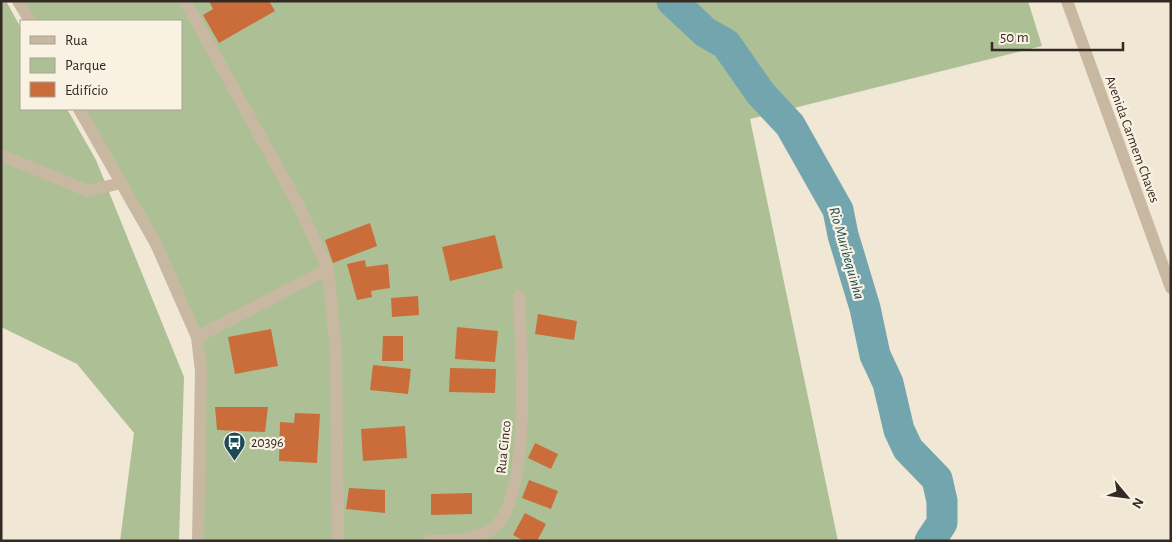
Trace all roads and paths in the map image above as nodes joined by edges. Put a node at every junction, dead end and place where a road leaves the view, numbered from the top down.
1 (18, 1) edge
2 (185, 1) edge
3 (1067, 1) edge
4 (29, 20) edge
5 (80, 110) edge
6 (1, 155) edge
7 (121, 183) junction
8 (328, 269) junction
9 (1171, 288) edge
10 (519, 296) dead end
11 (196, 337) junction
12 (198, 541) edge
13 (338, 541) edge
14 (429, 541) edge

1 - 4 street
2 - 8 street
3 - 9 street, Avenida Carmem Chaves
5 - 7 street
6 - 7 street
7 - 11 street
8 - 11 street
8 - 13 street
10 - 14 street, Rua Cinco
11 - 12 street

